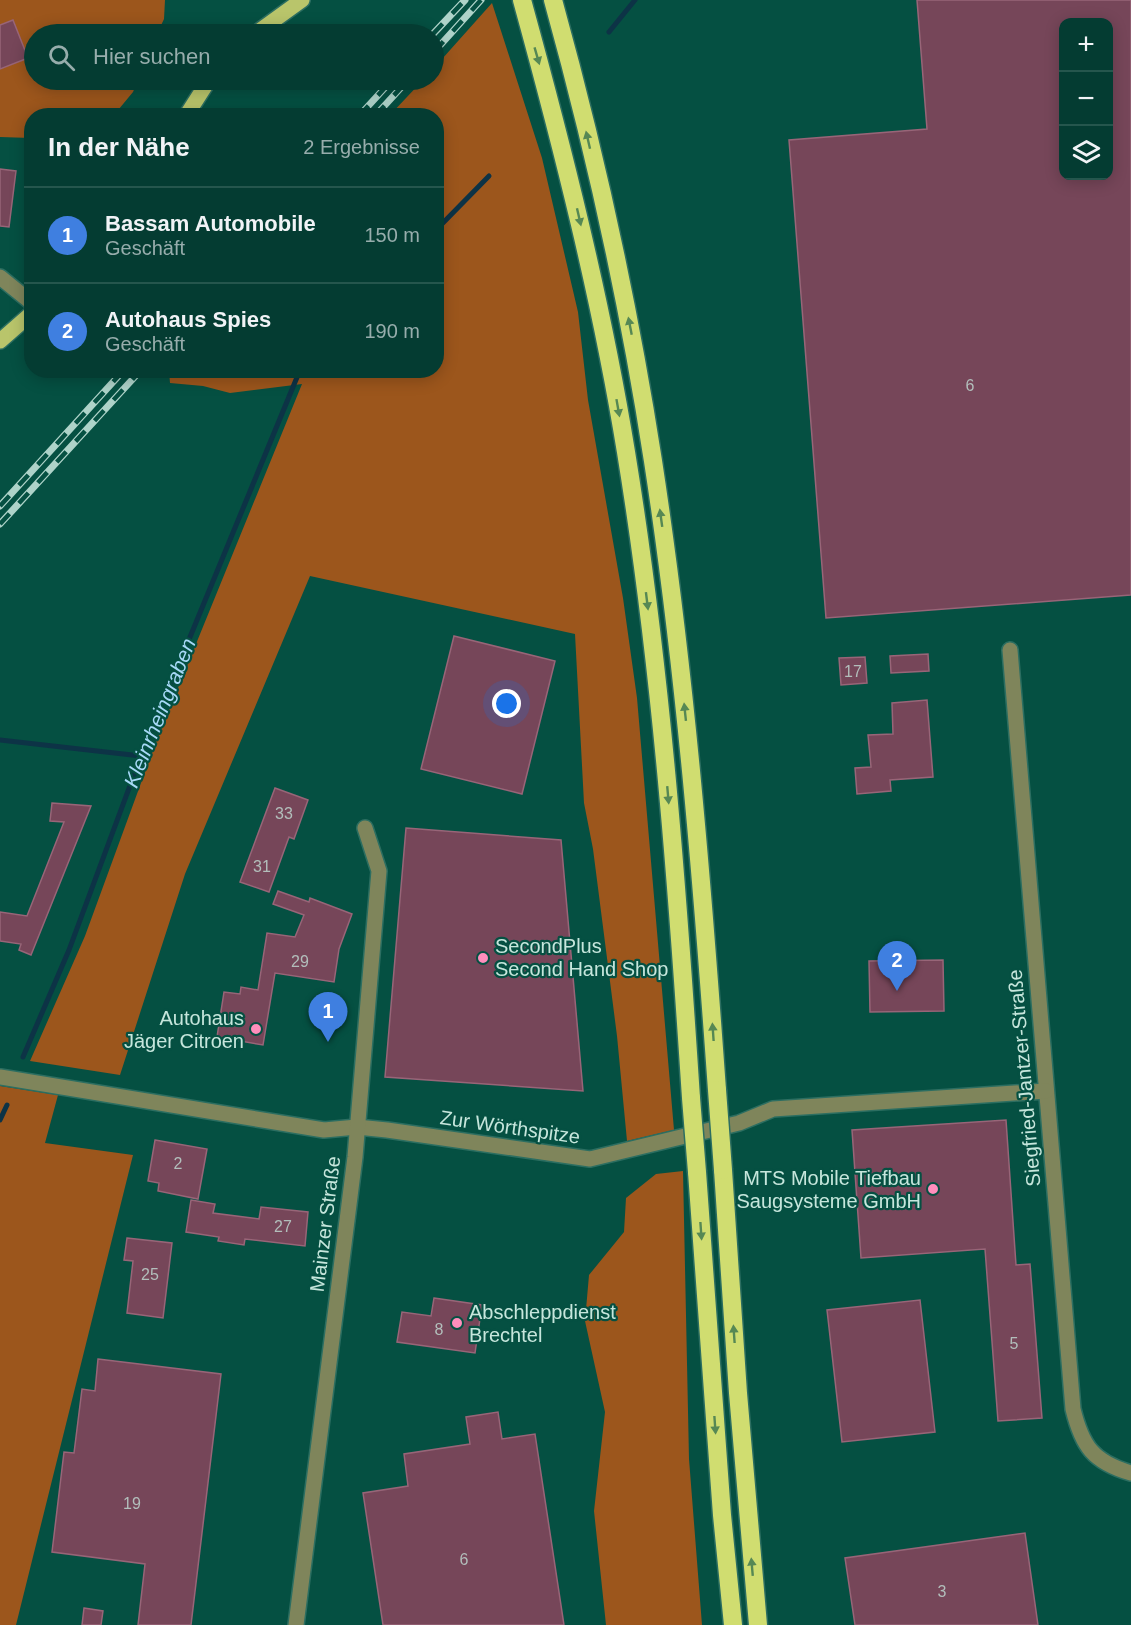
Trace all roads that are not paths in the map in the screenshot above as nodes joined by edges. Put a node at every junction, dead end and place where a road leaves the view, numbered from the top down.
1 (302, 0) edge
2 (522, 0) edge
3 (553, 0) edge
4 (269, 24) edge
5 (203, 90) edge
6 (191, 108) edge
7 (0, 277) edge
8 (24, 296) edge
9 (24, 320) edge
10 (0, 341) edge
11 (1010, 650) dead end
12 (365, 828) dead end
13 (0, 1077) edge
14 (1046, 1091) junction
15 (357, 1128) junction
16 (1131, 1473) edge
17 (296, 1625) edge
18 (733, 1625) edge
19 (758, 1625) edge

1 - 4 main road
2 -> 18 highway, bridge
19 -> 3 highway, bridge
5 - 6 main road
7 - 8 street
9 - 10 main road
11 - 14 street, Siegfried-Jantzer-Straße
12 - 15 street, Mainzer Straße
13 - 15 street, Zur Wörthspitze
14 - 15 street, Zur Wörthspitze
14 - 16 street, Siegfried-Jantzer-Straße
15 - 17 street, Mainzer Straße

